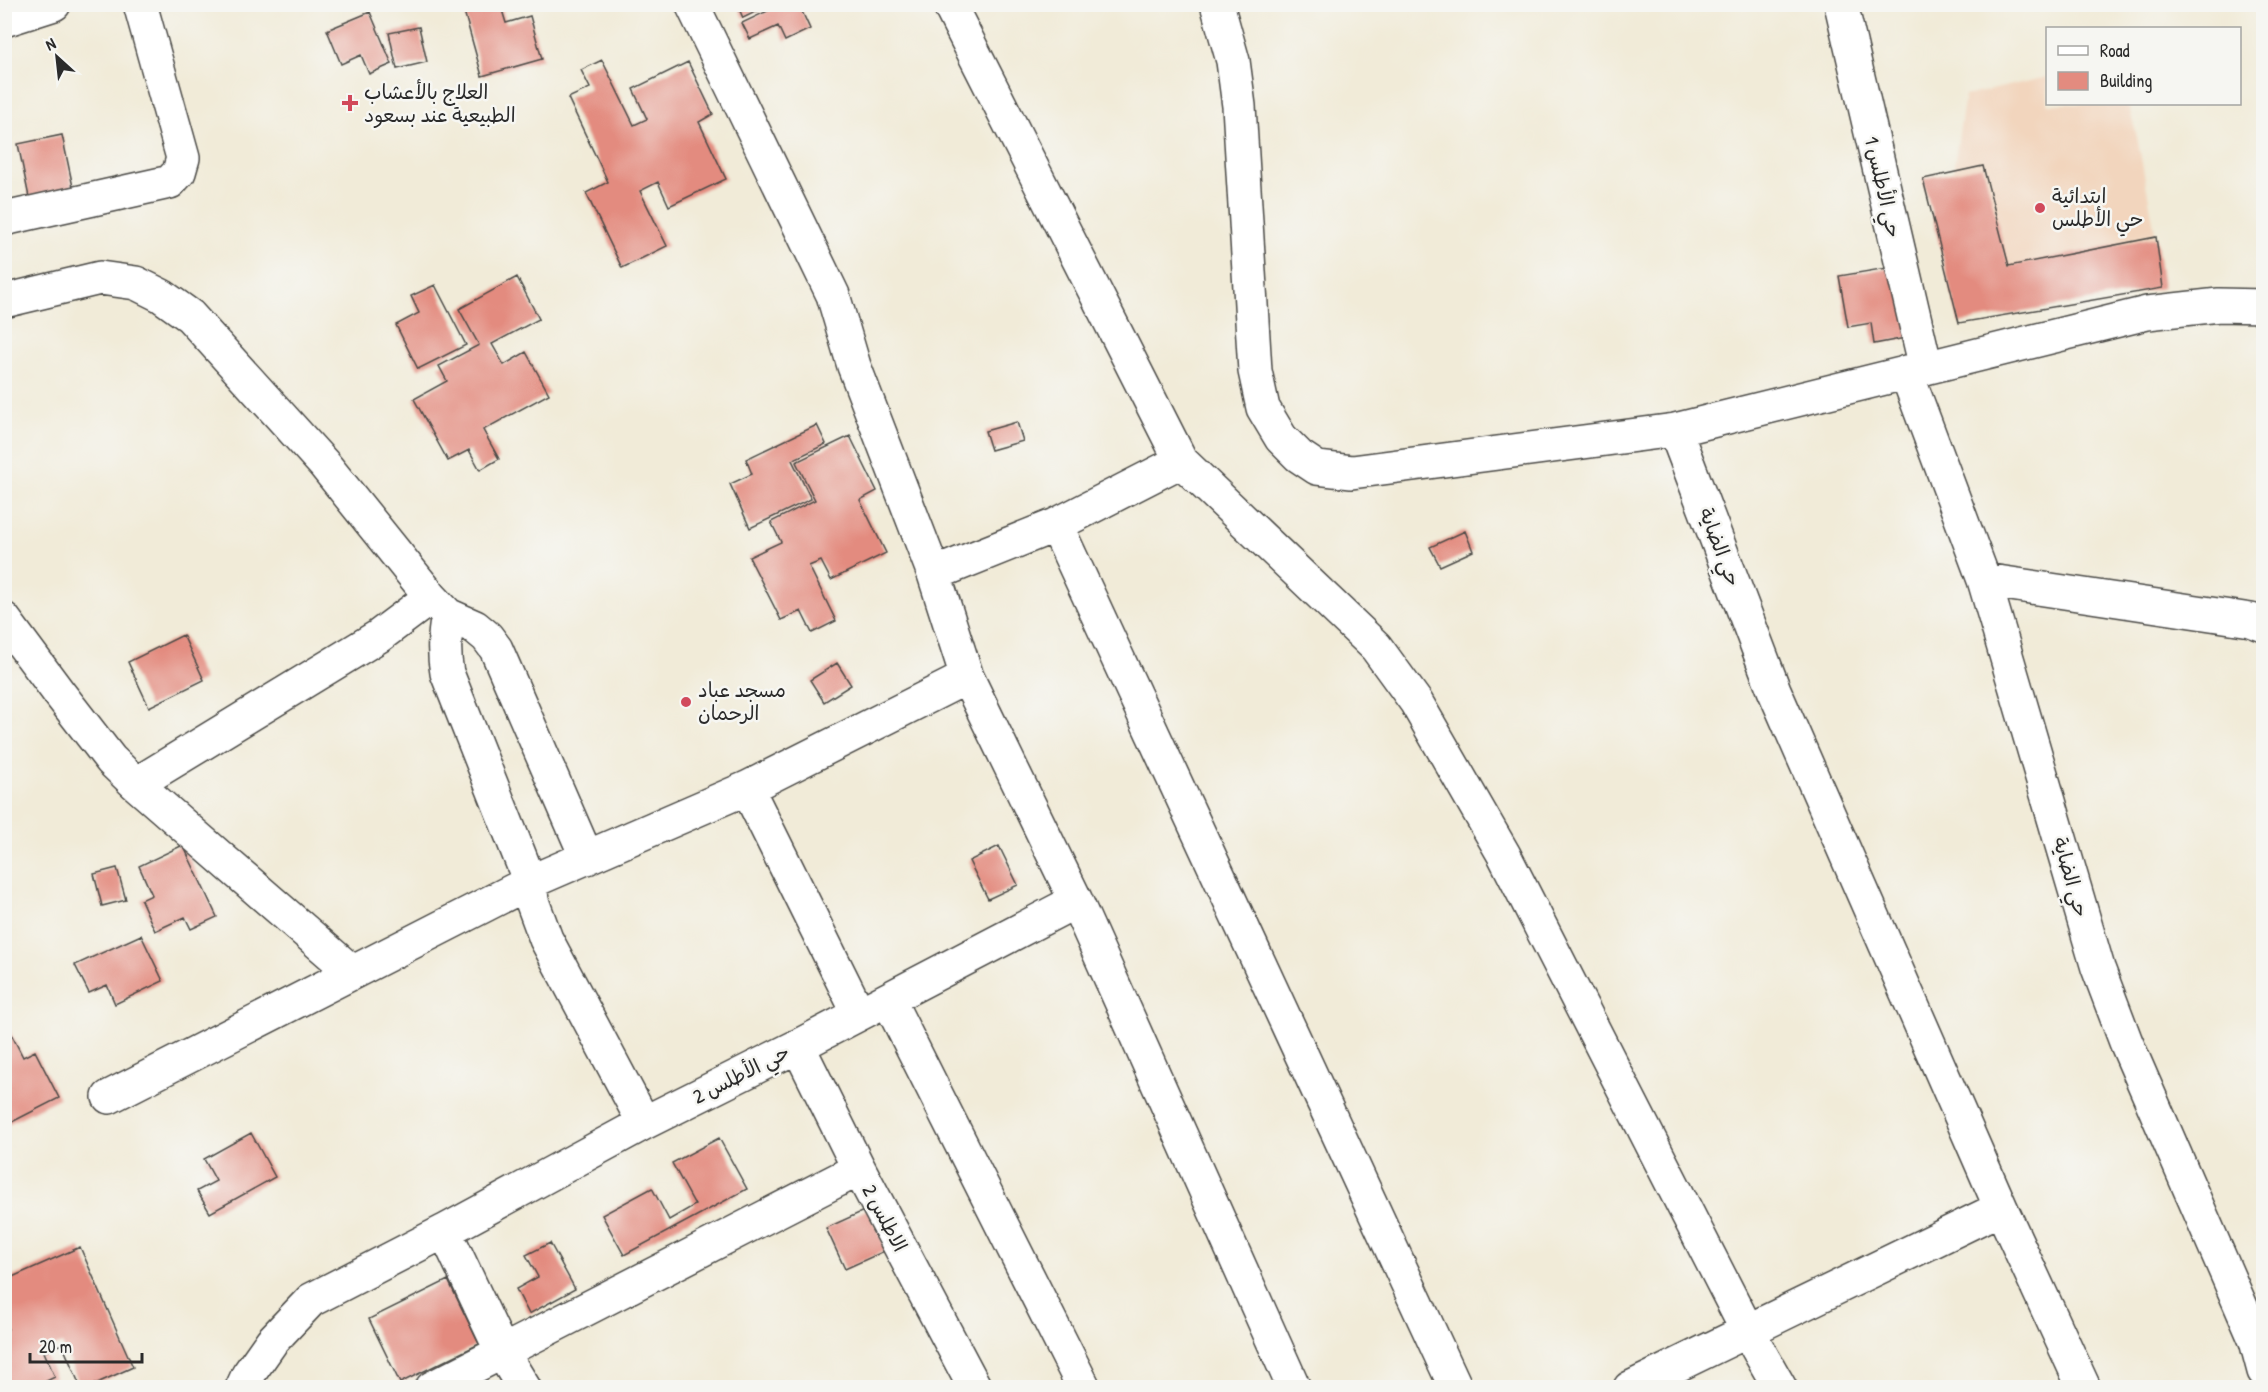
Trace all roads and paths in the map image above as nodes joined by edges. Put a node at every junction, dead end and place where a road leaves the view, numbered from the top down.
1 (54, 4) edge
2 (140, 4) edge
3 (692, 4) edge
4 (949, 4) edge
5 (1217, 4) edge
6 (1841, 4) edge
7 (4, 20) edge
8 (4, 219) edge
9 (4, 301) edge
10 (2264, 306) edge
11 (1916, 370) junction
12 (1675, 430) junction
13 (1181, 461) junction
14 (1056, 525) junction
15 (934, 574) junction
16 (1984, 580) junction
17 (440, 606) junction
18 (4, 619) edge
19 (2264, 625) edge
20 (967, 677) junction
21 (136, 784) junction
22 (747, 788) junction
23 (586, 858) junction
24 (530, 882) junction
25 (1076, 901) junction
26 (352, 972) junction
27 (888, 999) junction
28 (859, 1014) junction
29 (798, 1046) junction
30 (109, 1097) dead end
31 (644, 1123) junction
32 (859, 1169) junction
33 (2001, 1208) junction
34 (445, 1231) junction
35 (1747, 1330) junction
36 (2261, 1350) edge
37 (502, 1352) junction
38 (242, 1388) edge
39 (432, 1388) edge
40 (524, 1388) edge
41 (975, 1388) edge
42 (1084, 1388) edge
43 (1294, 1388) edge
44 (1456, 1388) edge
45 (1630, 1388) edge
46 (1780, 1388) edge
47 (2084, 1388) edge

1 - 7 street
2 - 8 street
3 - 15 street
4 - 13 street
5 - 12 street
6 - 11 street, حي الأطلس 1
9 - 17 street
10 - 11 street
11 - 12 street
11 - 16 street, حي الضاية
12 - 33 street, حي الضاية
13 - 14 street
13 - 35 street
14 - 15 street
14 - 44 street
15 - 20 street
16 - 19 street
16 - 36 street, حي الضاية
17 - 21 street
17 - 23 street
17 - 24 street
18 - 21 street
20 - 22 street
20 - 25 street
21 - 26 street
22 - 23 street
22 - 28 street
23 - 24 street
24 - 26 street
24 - 31 street
25 - 27 street, حي الأطلس 2
25 - 43 street
26 - 30 street
27 - 28 street, حي الأطلس 2
27 - 42 street
28 - 29 street, حي الأطلس 2
29 - 31 street, حي الأطلس 2
29 - 32 street, الاطلس 2
31 - 34 street, حي الأطلس 2
32 - 37 street
32 - 41 street, الاطلس 2
33 - 35 street
33 - 47 street, حي الضاية
34 - 37 street
34 - 38 street, حي الأطلس 2
35 - 45 street
35 - 46 street
37 - 39 street
37 - 40 street

